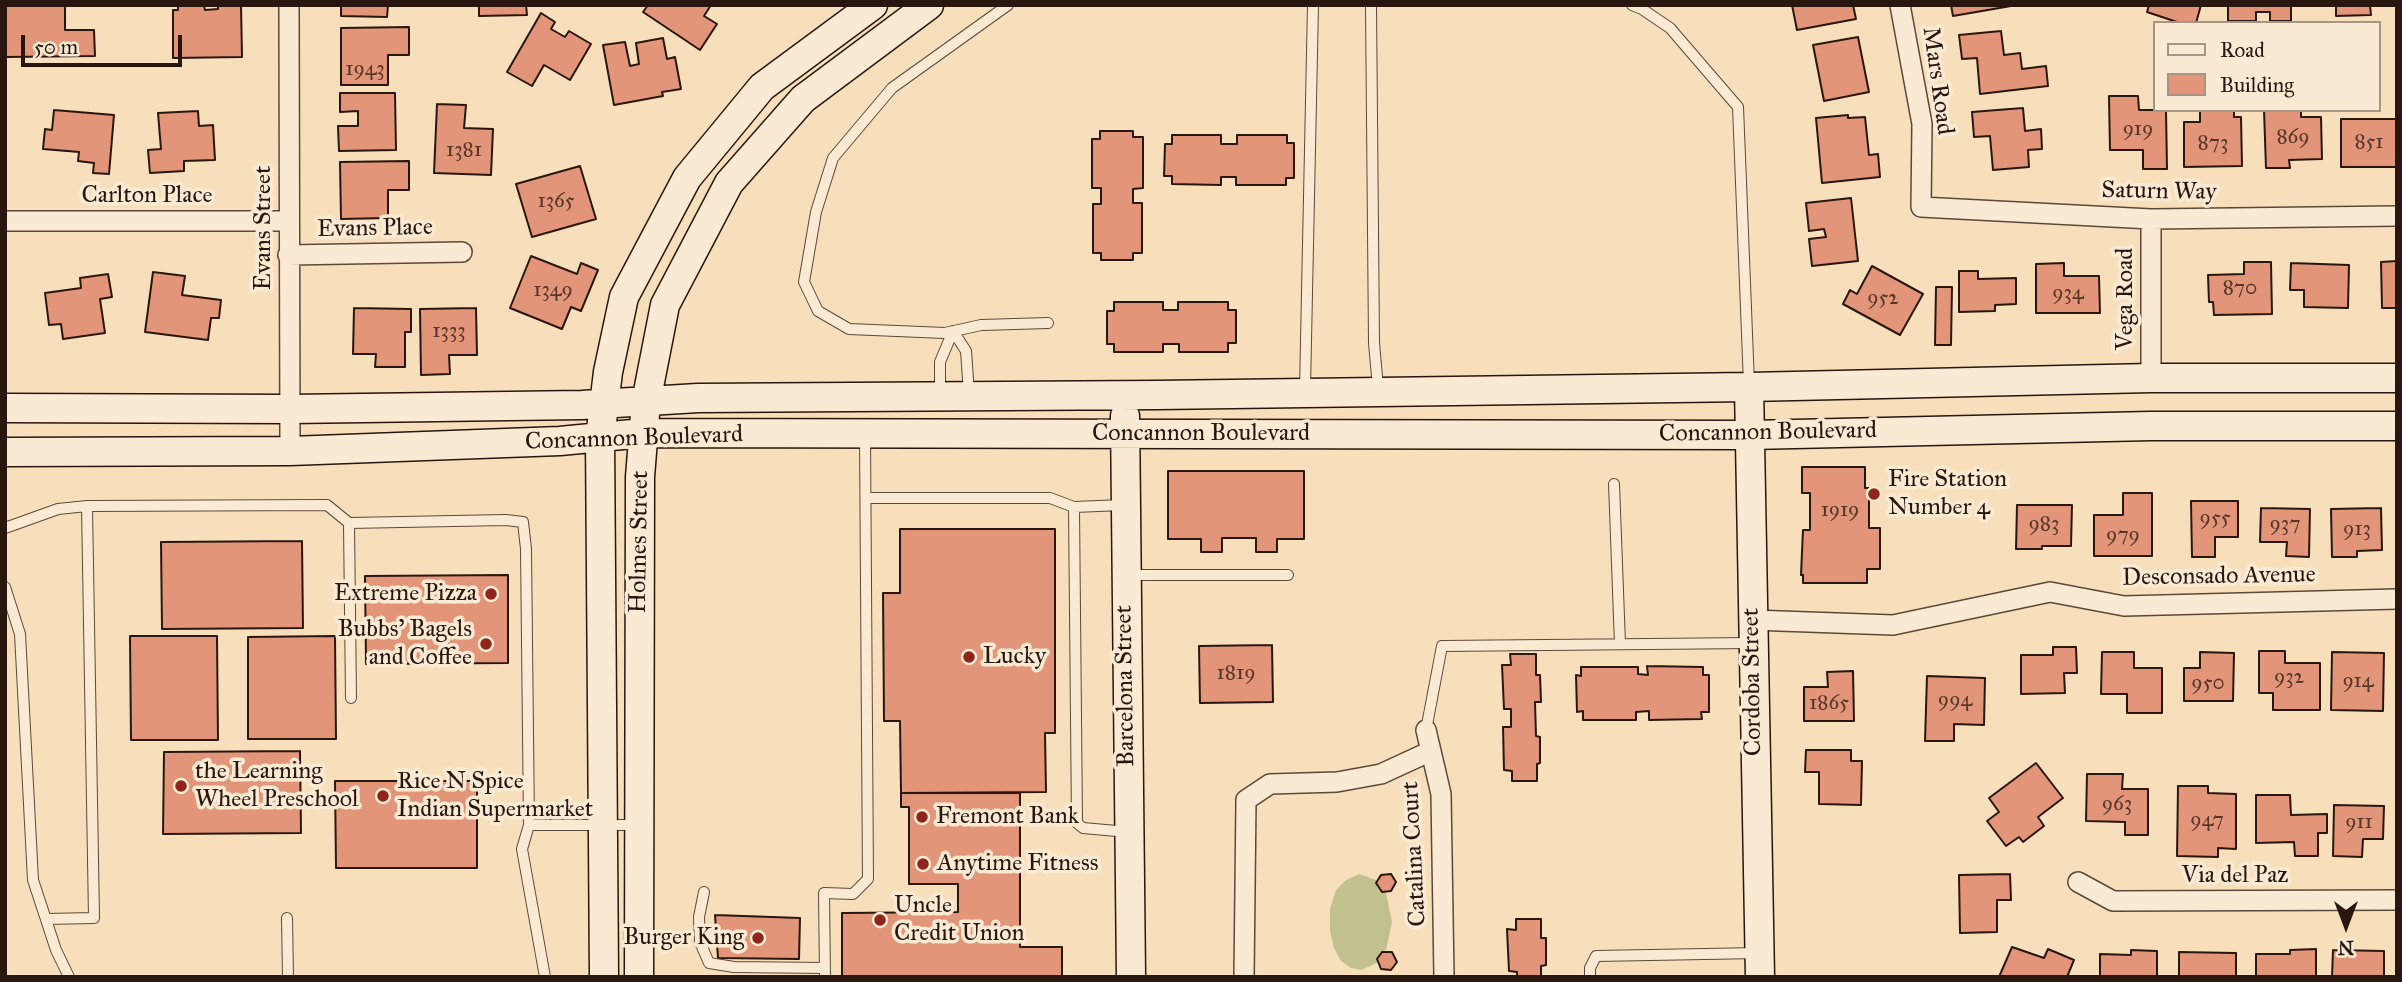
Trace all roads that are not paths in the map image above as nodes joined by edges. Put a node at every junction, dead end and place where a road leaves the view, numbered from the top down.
1 (289, 5) edge
2 (873, 5) edge
3 (929, 5) edge
4 (1008, 5) edge
5 (1313, 5) edge
6 (1371, 5) edge
7 (1632, 5) edge
8 (1900, 5) edge
9 (1921, 206) joint
10 (2397, 216) edge
11 (2151, 219) junction
12 (5, 221) edge
13 (289, 221) junction
14 (462, 252) dead end
15 (288, 255) junction
16 (1048, 323) dead end
17 (953, 331) junction
18 (2151, 378) junction
19 (2397, 378) edge
20 (1749, 387) junction
21 (1378, 392) junction
22 (1305, 393) junction
23 (940, 396) junction
24 (970, 396) junction
25 (1125, 396) junction
26 (646, 402) junction
27 (604, 405) junction
28 (5, 408) edge
29 (290, 409) junction
30 (2151, 426) junction
31 (2397, 426) edge
32 (643, 433) junction
33 (1124, 434) junction
34 (865, 435) junction
35 (1749, 435) junction
36 (600, 438) junction
37 (290, 451) junction
38 (5, 452) edge
39 (1614, 484) dead end
40 (866, 498) junction
41 (1125, 505) junction
42 (87, 506) junction
43 (1074, 507) junction
44 (349, 523) junction
45 (5, 528) edge
46 (1125, 575) junction
47 (1288, 575) dead end
48 (5, 587) edge
49 (2397, 599) edge
50 (1752, 631) junction
51 (1620, 644) junction
52 (351, 698) dead end
53 (1426, 730) joint
54 (1431, 751) junction
55 (529, 825) junction
56 (601, 825) junction
57 (638, 825) junction
58 (1128, 832) junction
59 (2078, 882) dead end
60 (704, 892) dead end
61 (2397, 900) edge
62 (287, 918) dead end
63 (46, 919) junction
64 (1760, 965) edge
65 (825, 972) edge
66 (69, 977) edge
67 (288, 977) edge
68 (545, 977) edge
69 (604, 977) edge
70 (639, 977) edge
71 (1131, 977) edge
72 (1244, 977) edge
73 (1444, 977) edge
74 (1590, 977) edge

1 - 13 street, Evans Street
2 - 27 main road, Holmes Street
3 - 26 main road, Holmes Street
4 - 17 lane
5 - 22 lane
6 - 21 lane
7 - 20 lane
8 - 9 street, Mars Road
9 - 11 street, Saturn Way
10 - 11 street, Saturn Way
11 - 18 street, Vega Road
12 - 13 street, Carlton Place
13 - 15 street, Evans Street
14 - 15 street, Evans Place
15 - 29 street, Evans Street
16 - 17 lane
17 - 23 lane
17 - 24 lane
18 - 19 main road, Concannon Boulevard
18 - 20 main road, Concannon Boulevard
18 - 30 main road
20 - 21 main road, Concannon Boulevard
20 - 35 main road, Cordoba Street
21 - 22 main road, Concannon Boulevard
22 - 25 main road, Concannon Boulevard
23 - 24 main road, Concannon Boulevard
23 - 26 main road, Concannon Boulevard
24 - 25 main road, Concannon Boulevard
25 - 33 main road, Barcelona Street
26 - 27 main road, Concannon Boulevard
26 - 32 main road, Holmes Street
27 - 29 main road, Concannon Boulevard
27 - 36 main road, Holmes Street
28 - 29 main road, Concannon Boulevard
29 - 37 street, Evans Street
30 - 31 main road, Concannon Boulevard
30 - 35 main road, Concannon Boulevard
32 - 34 main road, Concannon Boulevard
32 - 36 main road, Concannon Boulevard
32 - 57 main road, Holmes Street
33 - 34 main road, Concannon Boulevard
33 - 35 main road, Concannon Boulevard
33 - 41 main road, Barcelona Street
34 - 40 lane
35 - 50 main road, Cordoba Street
36 - 37 main road, Concannon Boulevard
36 - 56 main road, Holmes Street
37 - 38 main road, Concannon Boulevard
39 - 51 lane
40 - 43 lane
40 - 65 lane
41 - 43 lane
41 - 46 main road, Barcelona Street
42 - 44 lane
42 - 45 lane
42 - 63 lane
43 - 58 lane
44 - 52 lane
44 - 55 lane
46 - 47 lane
46 - 58 main road, Barcelona Street
48 - 63 lane
49 - 50 street, Desconsado Avenue
50 - 51 lane
50 - 64 main road, Cordoba Street
51 - 53 lane
53 - 54 street, Catalina Court
54 - 72 street
54 - 73 street, Catalina Court
55 - 56 lane
55 - 68 lane
56 - 57 lane
56 - 69 main road, Holmes Street
57 - 70 main road, Holmes Street
58 - 71 main road, Barcelona Street
59 - 61 street, Via del Paz
60 - 65 lane
62 - 67 lane
63 - 66 lane
64 - 74 lane

